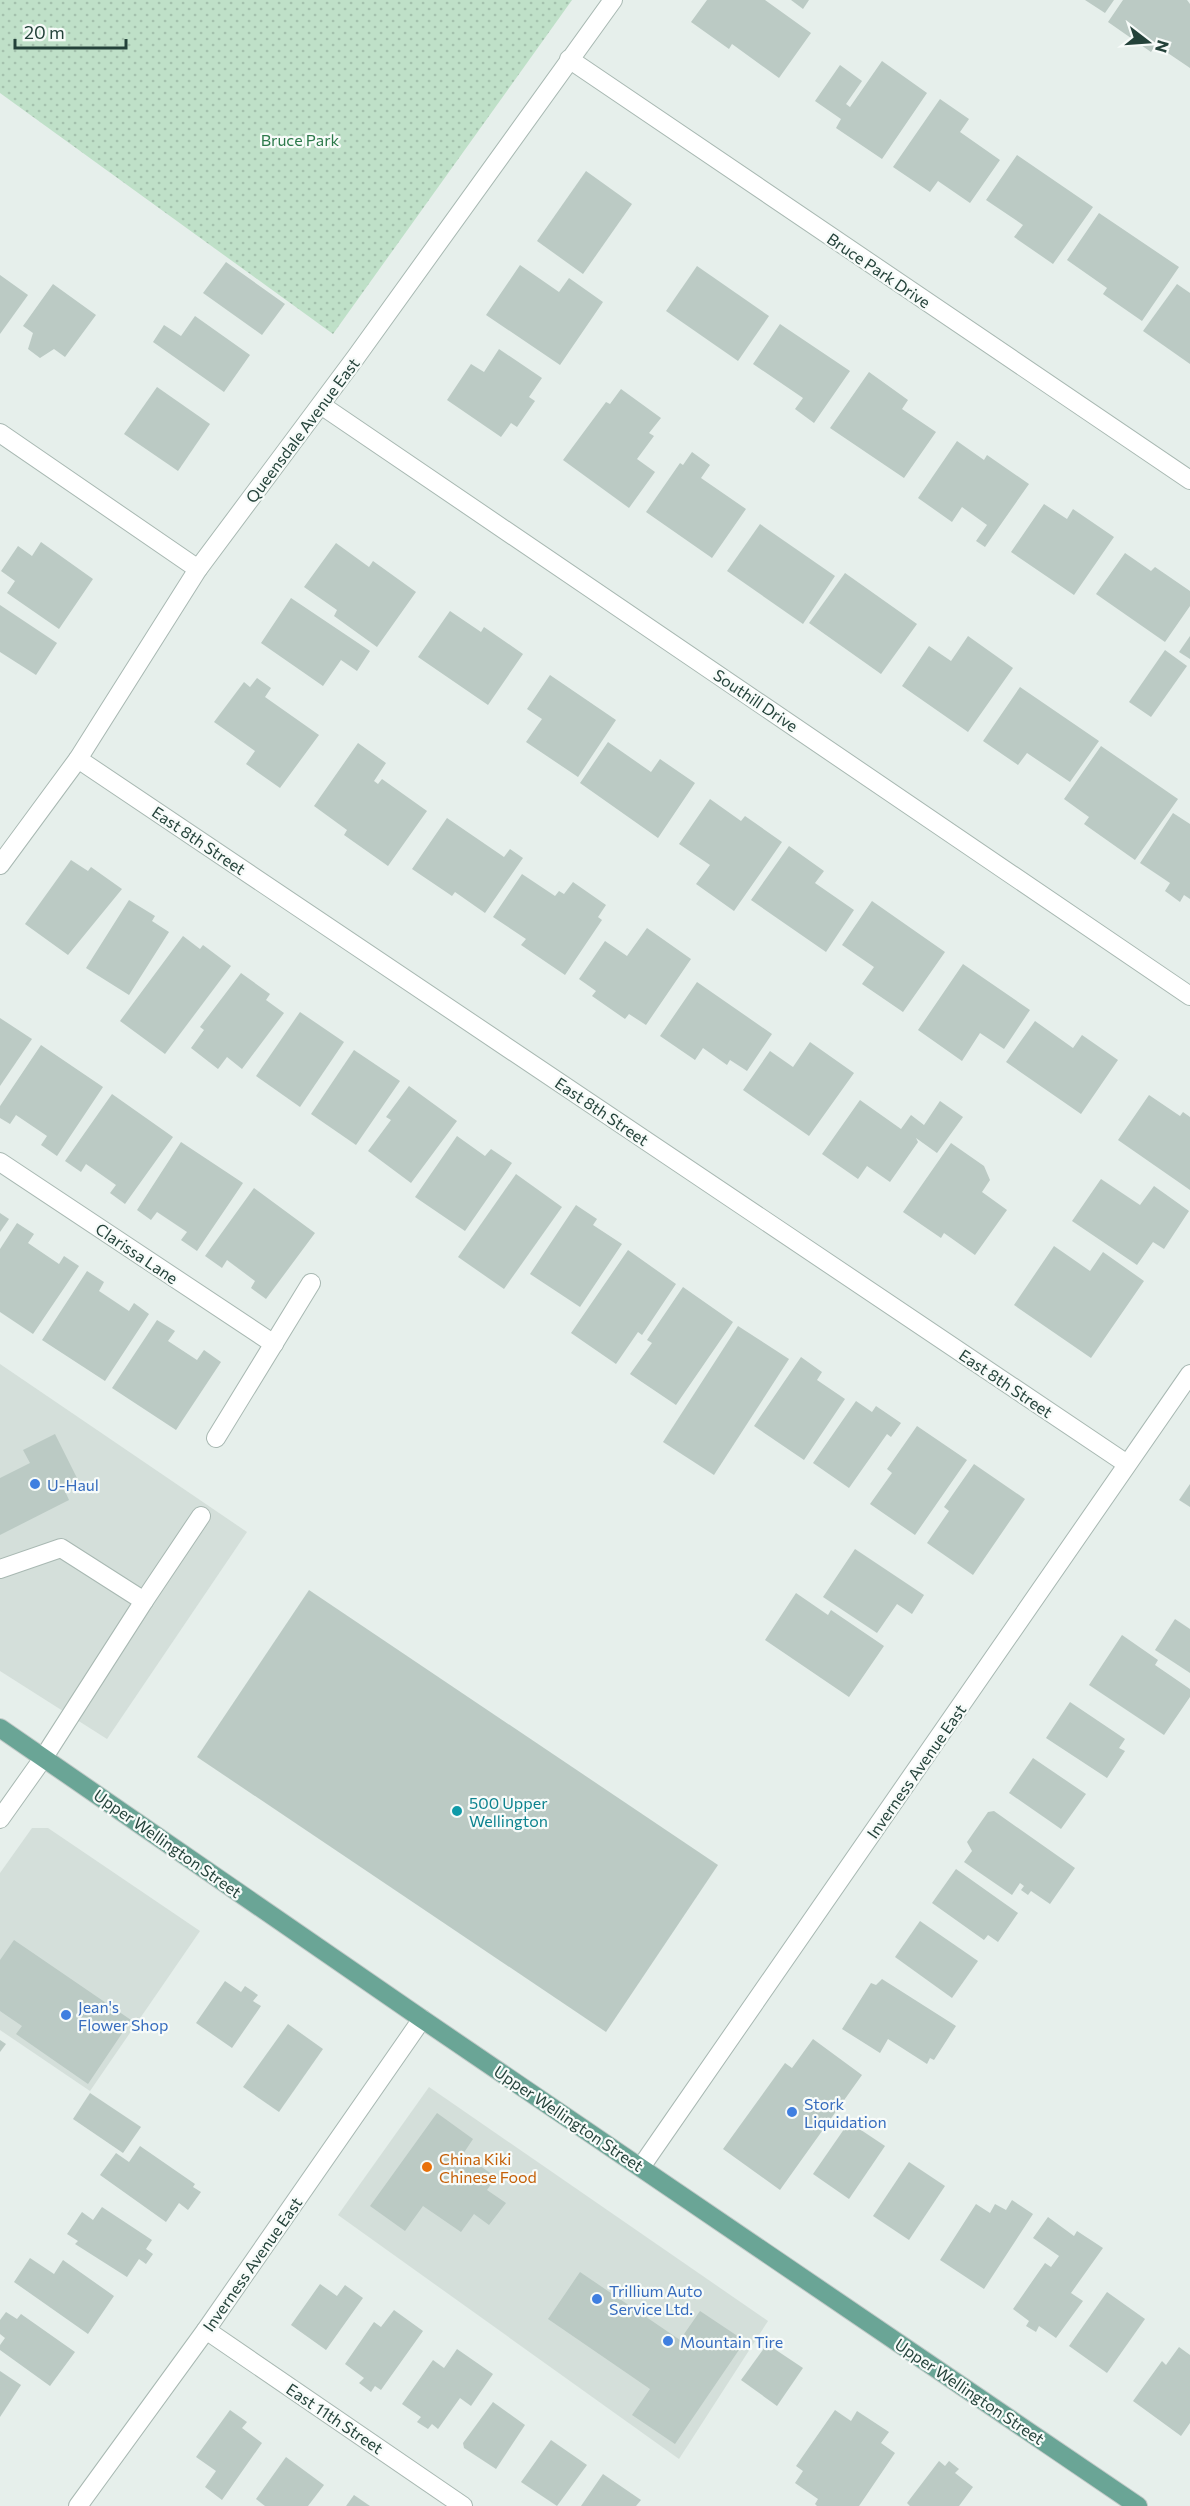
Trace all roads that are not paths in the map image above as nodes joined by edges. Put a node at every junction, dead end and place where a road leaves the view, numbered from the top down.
1 (613, 0) edge
2 (569, 59) junction
3 (321, 405) junction
4 (0, 433) edge
5 (1190, 480) edge
6 (198, 569) junction
7 (78, 759) junction
8 (0, 865) edge
9 (1190, 996) edge
10 (0, 1162) edge
11 (311, 1283) dead end
12 (274, 1344) junction
13 (1190, 1374) edge
14 (216, 1438) dead end
15 (1127, 1464) junction
16 (201, 1516) dead end
17 (0, 1569) edge
18 (144, 1601) junction
19 (0, 1728) edge
20 (44, 1757) junction
21 (0, 1819) edge
22 (422, 2019) junction
23 (642, 2167) junction
24 (206, 2330) junction
25 (78, 2506) edge
26 (464, 2506) edge
27 (1138, 2506) edge

1 - 2 street, Queensdale Avenue East
2 - 3 street, Queensdale Avenue East
2 - 5 street, Bruce Park Drive
3 - 6 street, Queensdale Avenue East
3 - 9 street, Southill Drive
4 - 6 street
6 - 7 street, Queensdale Avenue East
7 - 8 street, Queensdale Avenue East
7 - 15 street, East 8th Street
10 - 12 street, Clarissa Lane
11 - 12 street
12 - 14 street
13 - 15 street, Inverness Avenue East
15 - 23 street, Inverness Avenue East
16 - 18 street
17 - 18 street
18 - 20 street
19 - 20 main road, Upper Wellington Street
20 - 21 street
20 - 22 main road, Upper Wellington Street
22 - 23 main road, Upper Wellington Street
22 - 24 street, Inverness Avenue East
23 - 27 main road, Upper Wellington Street
24 - 25 street, Inverness Avenue East
24 - 26 street, East 11th Street

